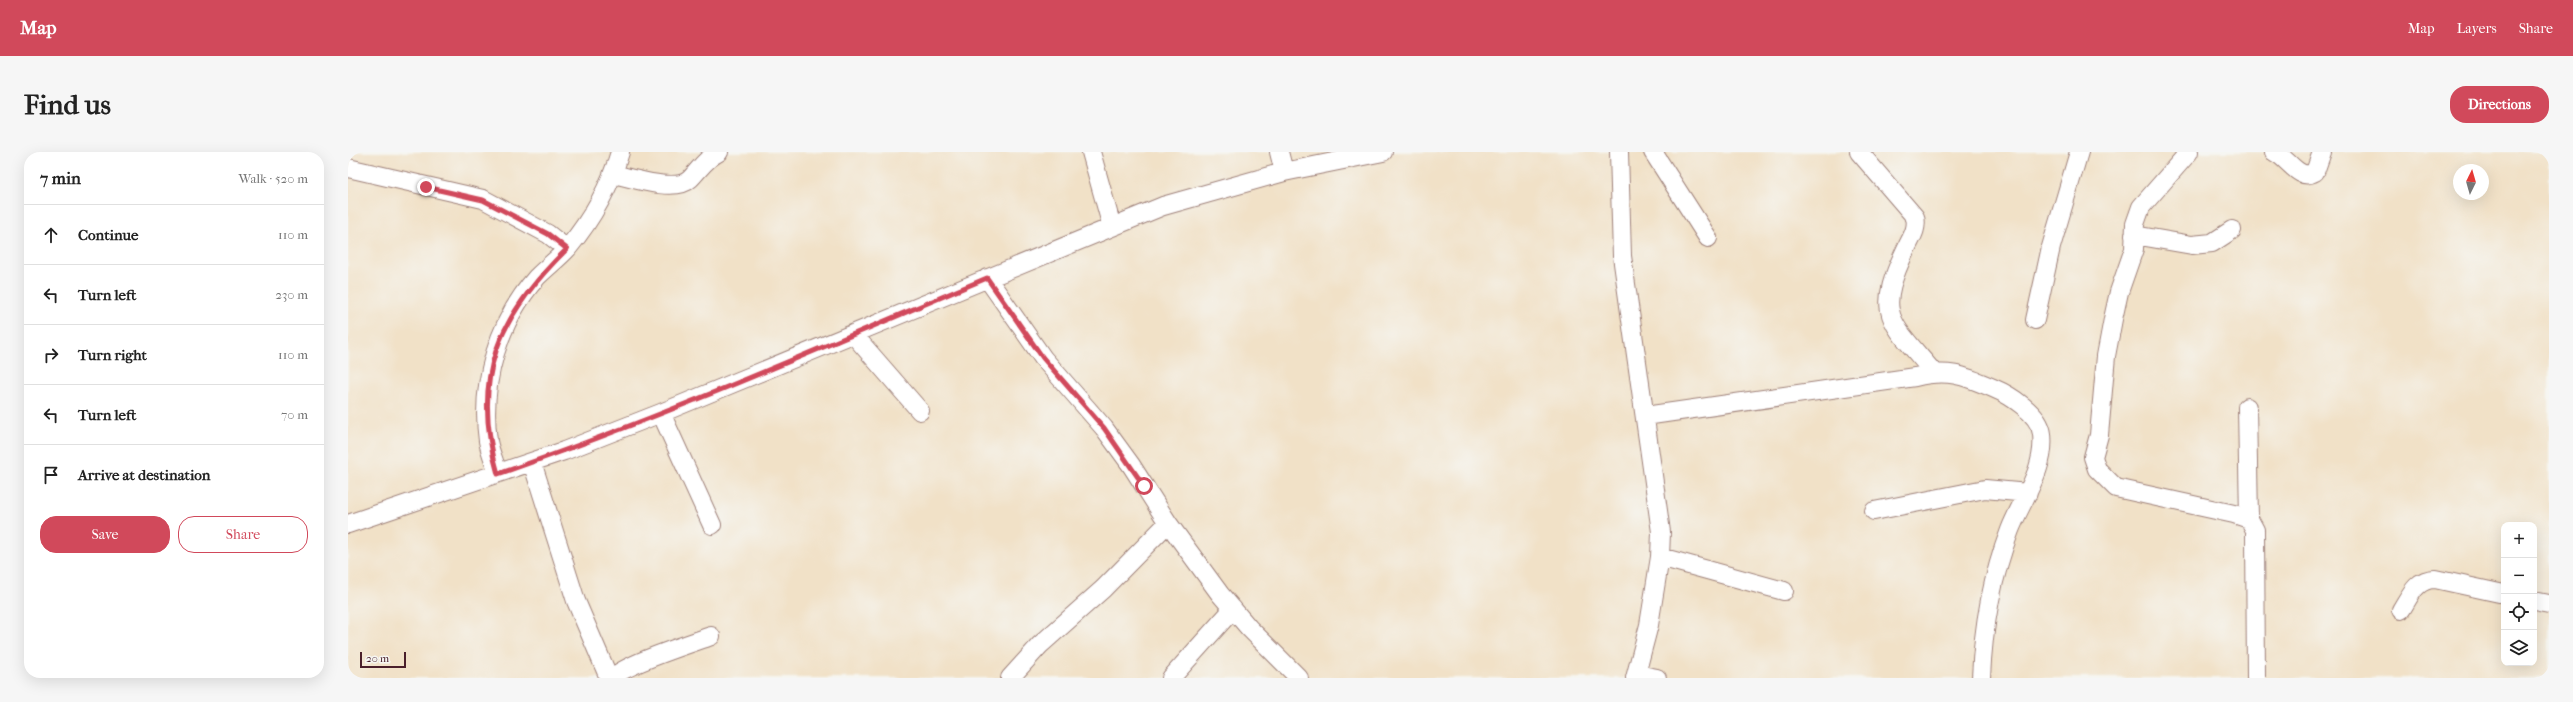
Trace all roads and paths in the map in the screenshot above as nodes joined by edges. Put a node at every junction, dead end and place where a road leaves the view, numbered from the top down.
1 (620, 152) edge
2 (719, 152) edge
3 (1091, 152) edge
4 (1279, 152) edge
5 (1383, 152) edge
6 (1618, 152) edge
7 (1653, 152) edge
8 (1859, 152) edge
9 (2079, 152) edge
10 (2189, 152) edge
11 (2274, 152) edge
12 (2322, 152) edge
13 (348, 168) edge
14 (1284, 172) junction
15 (614, 174) junction
16 (1112, 227) junction
17 (2232, 230) dead end
18 (2134, 235) junction
19 (1708, 238) dead end
20 (567, 249) junction
21 (987, 278) junction
22 (2035, 320) dead end
23 (853, 334) junction
24 (1934, 372) junction
25 (2247, 407) dead end
26 (920, 411) dead end
27 (662, 413) junction
28 (1645, 416) junction
29 (532, 462) junction
30 (498, 474) junction
31 (2028, 493) junction
32 (1874, 511) dead end
33 (2249, 520) junction
34 (1168, 523) junction
35 (348, 524) edge
36 (712, 525) dead end
37 (1660, 557) junction
38 (1784, 591) dead end
39 (2501, 593) edge
40 (2537, 602) edge
41 (2549, 604) edge
42 (1233, 609) junction
43 (2401, 610) dead end
44 (711, 636) dead end
45 (1636, 676) edge
46 (609, 678) edge
47 (613, 678) edge
48 (1010, 678) edge
49 (1171, 678) edge
50 (1299, 678) edge
51 (1656, 678) edge
52 (1981, 678) edge
53 (2256, 678) edge

1 - 15 street
2 - 15 street
3 - 16 street
4 - 14 street
5 - 14 street
6 - 28 street
7 - 19 street
8 - 24 street
9 - 22 street
10 - 18 street
11 - 12 street
13 - 20 street
14 - 16 street
15 - 20 street
16 - 21 street
17 - 18 street
18 - 33 street
20 - 30 street
21 - 23 street
21 - 34 street
23 - 26 street
23 - 27 street
24 - 28 street
24 - 31 street
25 - 33 street
27 - 29 street
27 - 36 street
28 - 37 street
29 - 30 street
29 - 46 street
30 - 35 street
31 - 32 street
31 - 52 street
33 - 53 street
34 - 42 street
34 - 48 street
37 - 38 street
37 - 45 street
39 - 43 street
40 - 41 street
42 - 49 street
42 - 50 street
44 - 47 street
45 - 51 street

